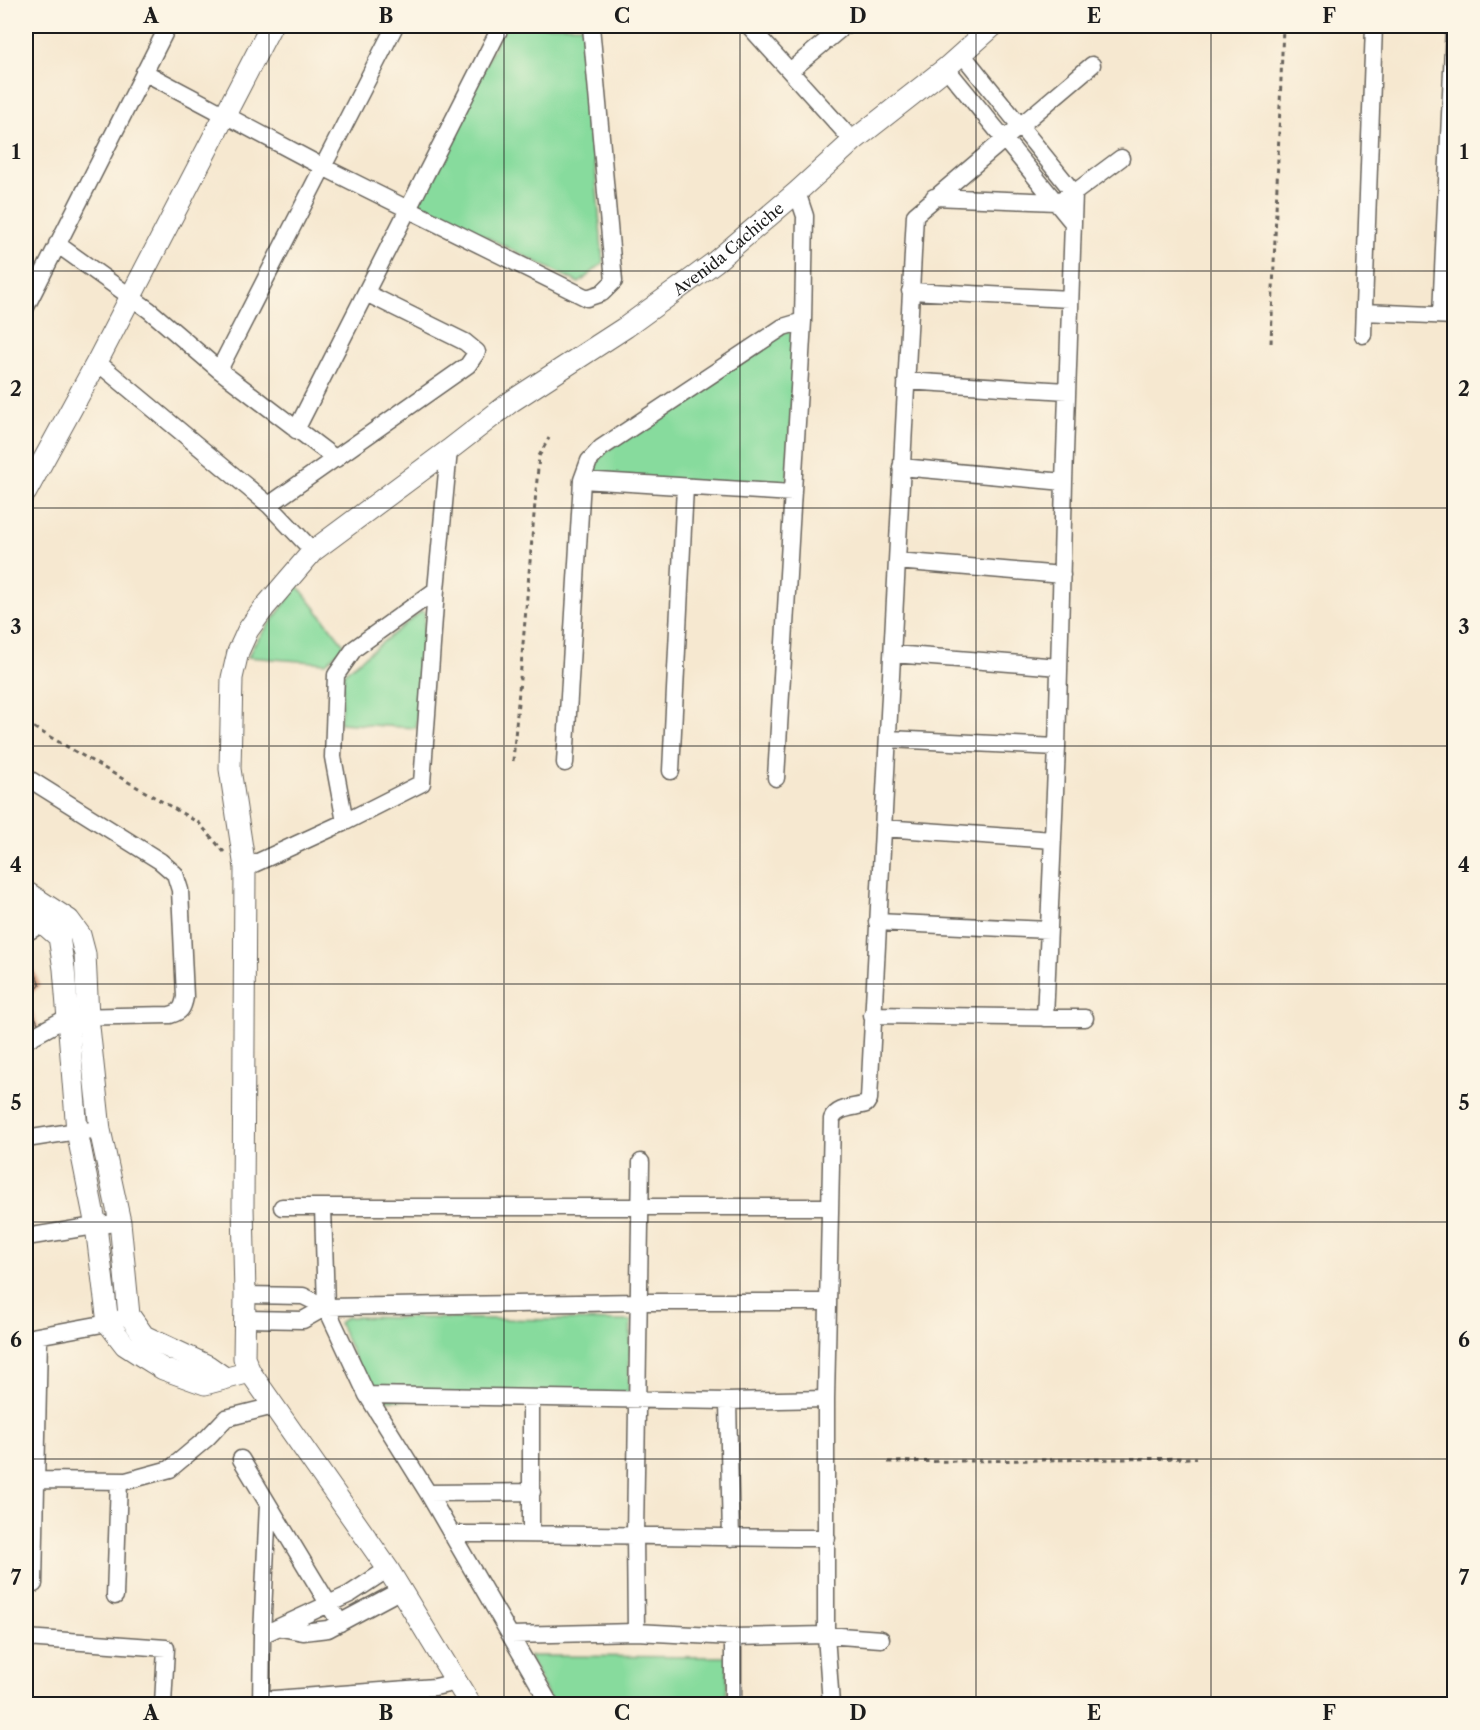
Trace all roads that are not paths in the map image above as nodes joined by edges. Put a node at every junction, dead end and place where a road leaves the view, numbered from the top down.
1 (168, 26) edge
2 (271, 26) edge
3 (395, 26) edge
4 (501, 26) edge
5 (591, 26) edge
6 (749, 26) edge
7 (844, 26) edge
8 (993, 26) edge
9 (1374, 26) edge
10 (1454, 26) edge
11 (962, 54) junction
12 (1092, 65) dead end
13 (946, 68) junction
14 (790, 71) junction
15 (144, 72) junction
16 (224, 116) junction
17 (1020, 126) junction
18 (1005, 139) junction
19 (853, 141) junction
20 (1121, 158) dead end
21 (323, 167) junction
22 (797, 192) junction
23 (1074, 193) junction
24 (934, 197) junction
25 (1056, 202) junction
26 (1450, 207) edge
27 (409, 208) junction
28 (1073, 223) junction
29 (57, 244) junction
30 (910, 291) junction
31 (366, 293) junction
32 (131, 297) junction
33 (1070, 299) junction
34 (26, 307) edge
35 (1364, 312) junction
36 (1448, 315) edge
37 (803, 321) junction
38 (1363, 335) dead end
39 (97, 362) junction
40 (219, 370) junction
41 (906, 381) junction
42 (1067, 391) junction
43 (296, 430) junction
44 (449, 450) junction
45 (336, 459) junction
46 (901, 467) junction
47 (582, 480) junction
48 (1064, 482) junction
49 (685, 487) junction
50 (26, 492) edge
51 (793, 493) junction
52 (269, 505) junction
53 (313, 551) junction
54 (897, 561) junction
55 (1062, 575) junction
56 (436, 590) junction
57 (893, 654) junction
58 (1059, 667) junction
59 (889, 739) junction
60 (1057, 747) junction
61 (565, 763) dead end
62 (671, 771) dead end
63 (26, 777) edge
64 (776, 778) dead end
65 (345, 822) junction
66 (883, 828) junction
67 (1053, 840) junction
68 (244, 868) junction
69 (26, 892) edge
70 (37, 920) edge
71 (877, 922) junction
72 (1049, 930) junction
73 (872, 1015) junction
74 (78, 1017) junction
75 (1045, 1018) junction
76 (1085, 1018) dead end
77 (26, 1040) edge
78 (100, 1130) junction
79 (77, 1131) junction
80 (26, 1139) edge
81 (641, 1162) dead end
82 (282, 1207) dead end
83 (323, 1207) junction
84 (830, 1207) junction
85 (641, 1208) junction
86 (120, 1222) junction
87 (96, 1226) junction
88 (26, 1237) edge
89 (245, 1295) junction
90 (638, 1302) junction
91 (827, 1302) junction
92 (326, 1307) junction
93 (129, 1315) junction
94 (245, 1319) junction
95 (108, 1323) junction
96 (32, 1337) edge
97 (250, 1372) junction
98 (225, 1378) junction
99 (367, 1395) junction
100 (531, 1398) junction
101 (826, 1399) junction
102 (638, 1400) junction
103 (728, 1401) junction
104 (274, 1406) junction
105 (241, 1459) dead end
106 (36, 1480) junction
107 (119, 1481) junction
108 (532, 1492) junction
109 (428, 1493) junction
110 (268, 1504) junction
111 (531, 1533) junction
112 (451, 1534) junction
113 (635, 1534) junction
114 (731, 1538) junction
115 (827, 1538) junction
116 (388, 1569) junction
117 (34, 1584) dead end
118 (401, 1590) junction
119 (116, 1596) dead end
120 (329, 1605) junction
121 (340, 1623) junction
122 (281, 1628) junction
123 (636, 1632) junction
124 (262, 1635) junction
125 (511, 1635) junction
126 (826, 1635) junction
127 (733, 1637) junction
128 (26, 1638) edge
129 (881, 1639) dead end
130 (457, 1683) junction
131 (261, 1702) edge
132 (163, 1704) edge
133 (470, 1704) edge
134 (550, 1704) edge
135 (733, 1704) edge
136 (831, 1704) edge

1 - 15 street
2 - 16 street
3 - 21 street
4 - 27 street
5 - 27 street
6 - 14 street
7 - 14 street
8 - 11 street, Avenida Cachiche
9 - 35 street
10 - 26 street
11 - 13 street, Avenida Cachiche
11 - 17 street
12 - 17 street
13 - 18 street
13 - 19 street, Avenida Cachiche
14 - 19 street
15 - 16 street
15 - 29 street
16 - 21 street
16 - 32 street
17 - 18 street
17 - 23 street
18 - 24 street
18 - 25 street
19 - 22 street, Avenida Cachiche
20 - 23 street
21 - 27 street
21 - 40 street
22 - 37 street
22 - 44 street, Avenida Cachiche
23 - 25 street
23 - 28 street
24 - 25 street
24 - 30 street
25 - 28 street
26 - 36 street
27 - 31 street
28 - 33 street
29 - 32 street
29 - 34 street
30 - 33 street
30 - 41 street
31 - 43 street
31 - 45 street
32 - 39 street
32 - 40 street
33 - 42 street
35 - 36 street
35 - 38 street
37 - 47 street
37 - 51 street
39 - 50 street
39 - 52 street
40 - 43 street
41 - 42 street
41 - 46 street
42 - 48 street
43 - 45 street
44 - 53 street, Avenida Cachiche
44 - 56 street
45 - 52 street
46 - 48 street
46 - 54 street
47 - 49 street
47 - 61 street
48 - 55 street
49 - 51 street
49 - 62 street
51 - 64 street
52 - 53 street
53 - 68 street, Avenida Cachiche
54 - 55 street
54 - 57 street
55 - 58 street
56 - 65 street
56 - 65 street
57 - 58 street
57 - 59 street
58 - 60 street
59 - 60 street
59 - 66 street
60 - 67 street
63 - 74 street
65 - 68 street
66 - 67 street
66 - 71 street
67 - 72 street
68 - 89 street, Avenida Cachiche
69 - 70 street
70 - 74 street
71 - 72 street
71 - 73 street
72 - 75 street
73 - 75 street
73 - 84 street
74 - 77 street
74 - 78 street
74 - 79 street
75 - 76 street
78 - 79 street
78 - 86 street
79 - 80 street
79 - 87 street
81 - 85 street
82 - 83 street
83 - 85 street
83 - 92 street
84 - 85 street
84 - 91 street
85 - 90 street
86 - 87 street
86 - 93 street
87 - 88 street
87 - 95 street
89 - 92 street
89 - 94 street, Avenida Cachiche
90 - 91 street
90 - 92 street
90 - 102 street
91 - 101 street
92 - 94 street
92 - 99 street
93 - 95 street
93 - 98 street
94 - 97 street, Avenida Cachiche
95 - 96 street
95 - 98 street
96 - 106 street
97 - 98 street
97 - 104 street
99 - 100 street
99 - 109 street
100 - 102 street
100 - 108 street
101 - 103 street
101 - 115 street
102 - 103 street
102 - 113 street
103 - 114 street
104 - 107 street
104 - 116 street
105 - 110 street
106 - 107 street
106 - 117 street
107 - 119 street
108 - 109 street
108 - 111 street
109 - 112 street
110 - 120 street
110 - 124 street
111 - 112 street
111 - 113 street
112 - 125 street
113 - 114 street
113 - 123 street
114 - 115 street
115 - 126 street
116 - 118 street
116 - 120 street
118 - 121 street
118 - 130 street
120 - 121 street
120 - 122 street
121 - 122 street
122 - 124 street
123 - 125 street
123 - 127 street
124 - 131 street
125 - 134 street
126 - 127 street
126 - 129 street
126 - 136 street
127 - 135 street
128 - 132 street
130 - 131 street
130 - 133 street

